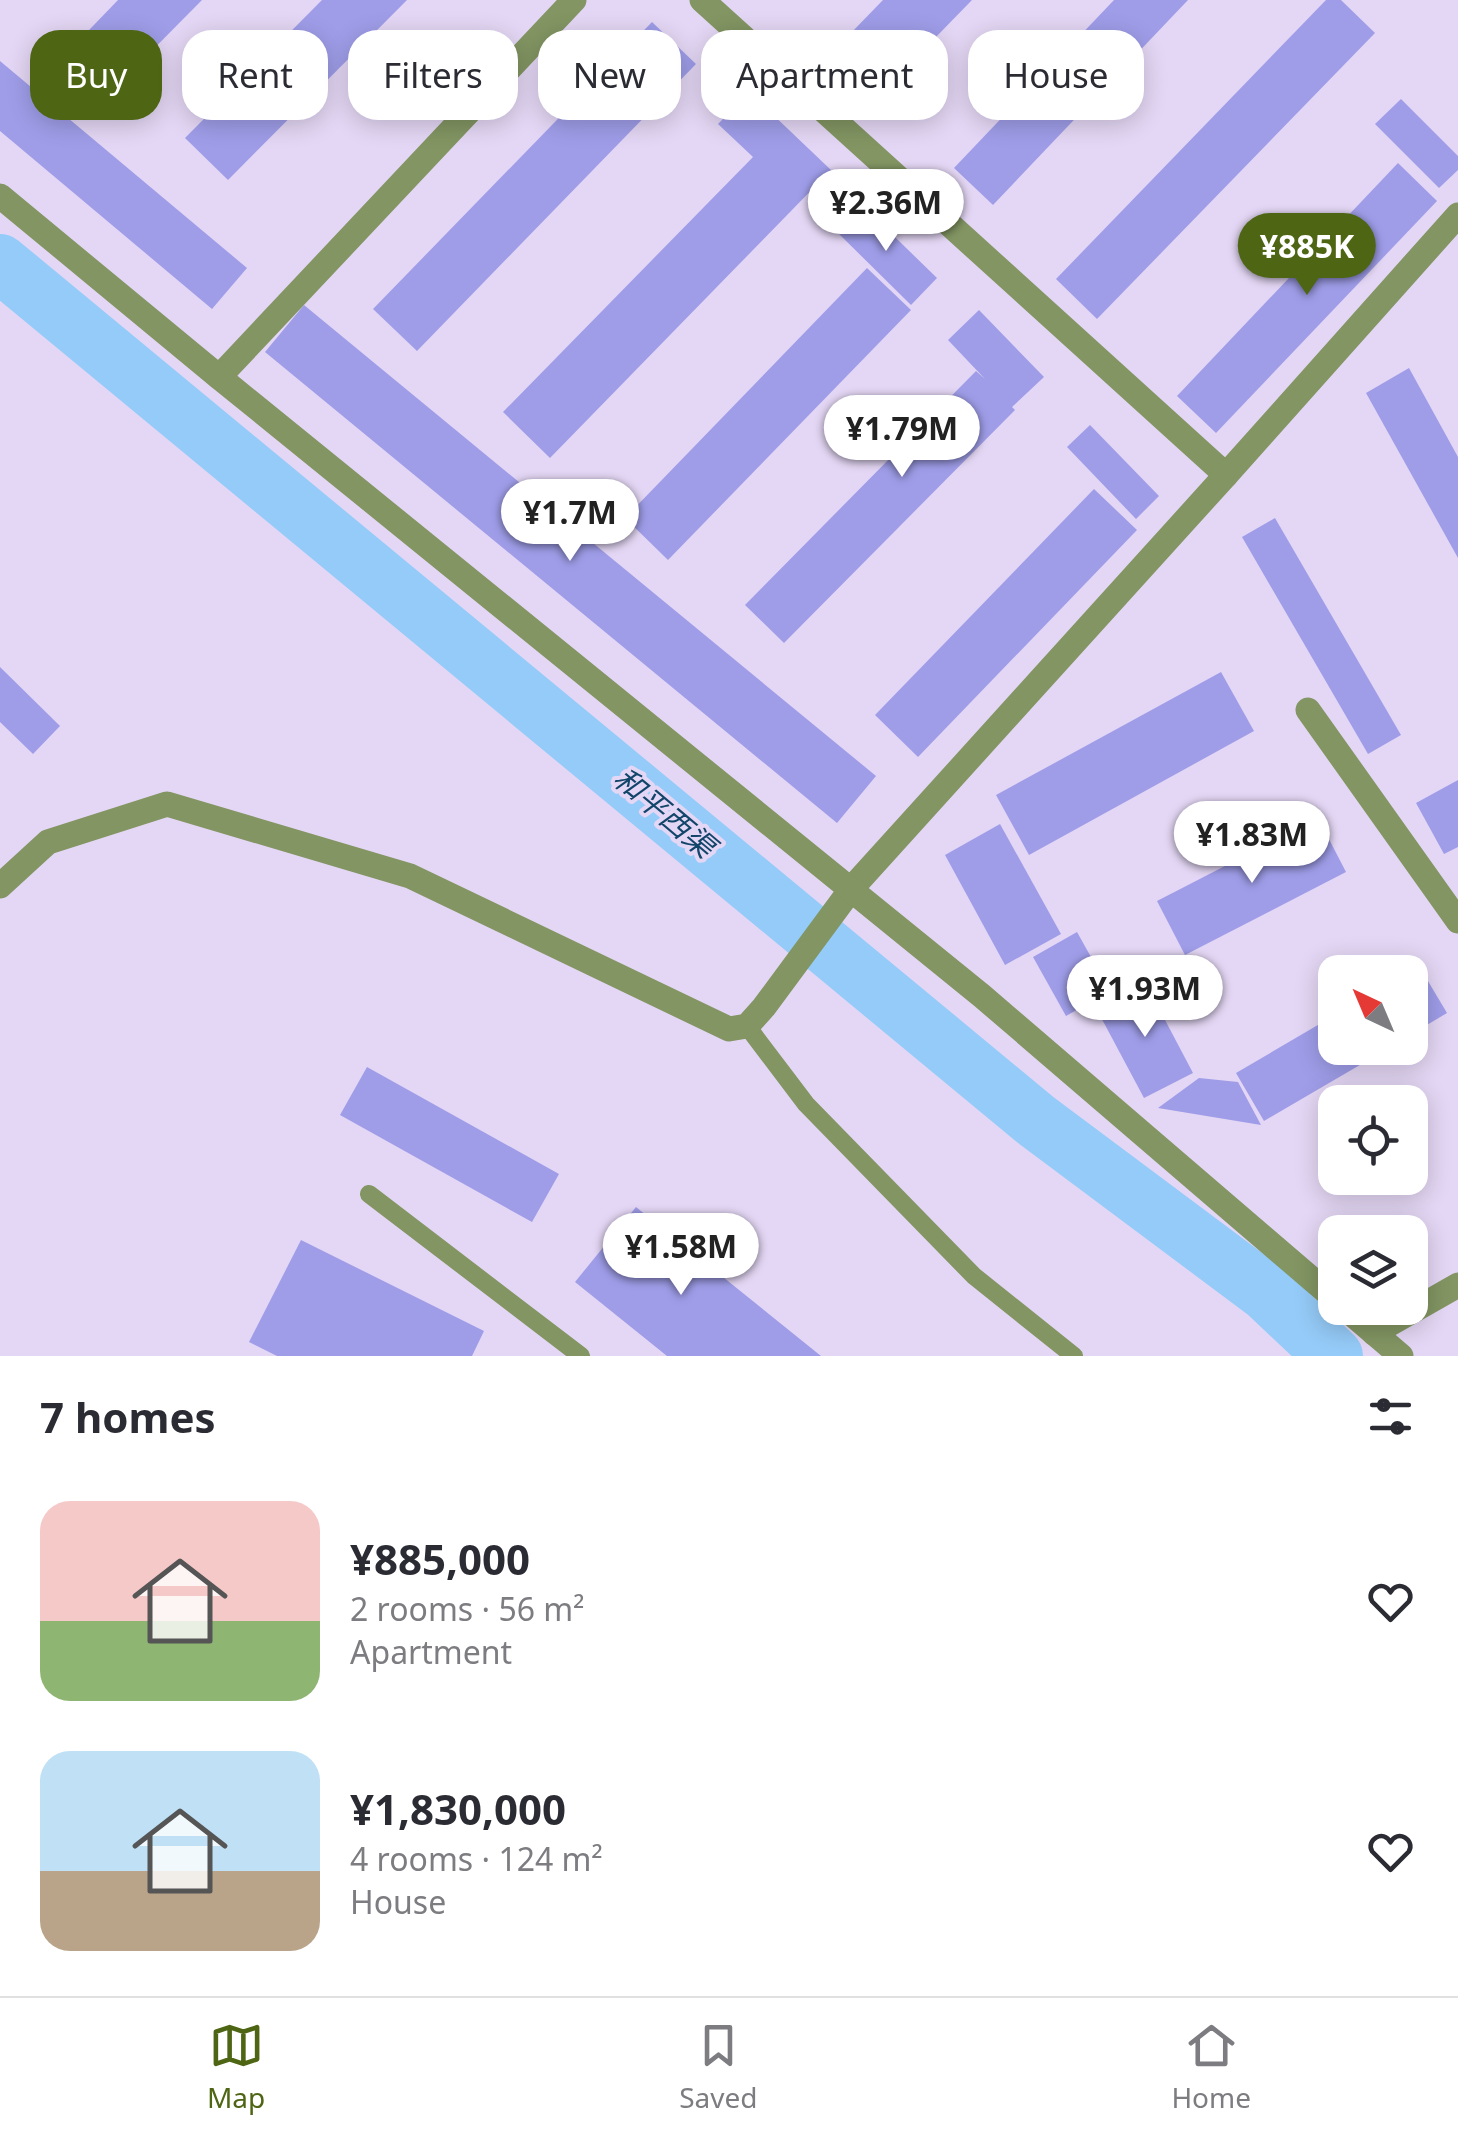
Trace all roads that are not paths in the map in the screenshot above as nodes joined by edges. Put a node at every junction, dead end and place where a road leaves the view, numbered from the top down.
1 (574, 0) edge
2 (702, 0) edge
3 (0, 196) edge
4 (1458, 215) edge
5 (219, 377) junction
6 (1226, 476) junction
7 (1308, 710) dead end
8 (0, 886) edge
9 (851, 889) junction
10 (1458, 921) edge
11 (755, 1017) junction
12 (370, 1194) dead end
13 (1318, 1284) edge
14 (1458, 1286) edge
15 (1365, 1325) edge
16 (1374, 1333) junction
17 (581, 1356) edge
18 (1074, 1356) edge
19 (1401, 1356) edge

1 - 5 street
2 - 6 street
3 - 5 street
4 - 6 street
5 - 9 street
6 - 9 street
7 - 10 street
8 - 11 street
9 - 11 street
9 - 13 street
11 - 18 lane
12 - 17 lane
14 - 16 street
15 - 16 street
16 - 19 street

